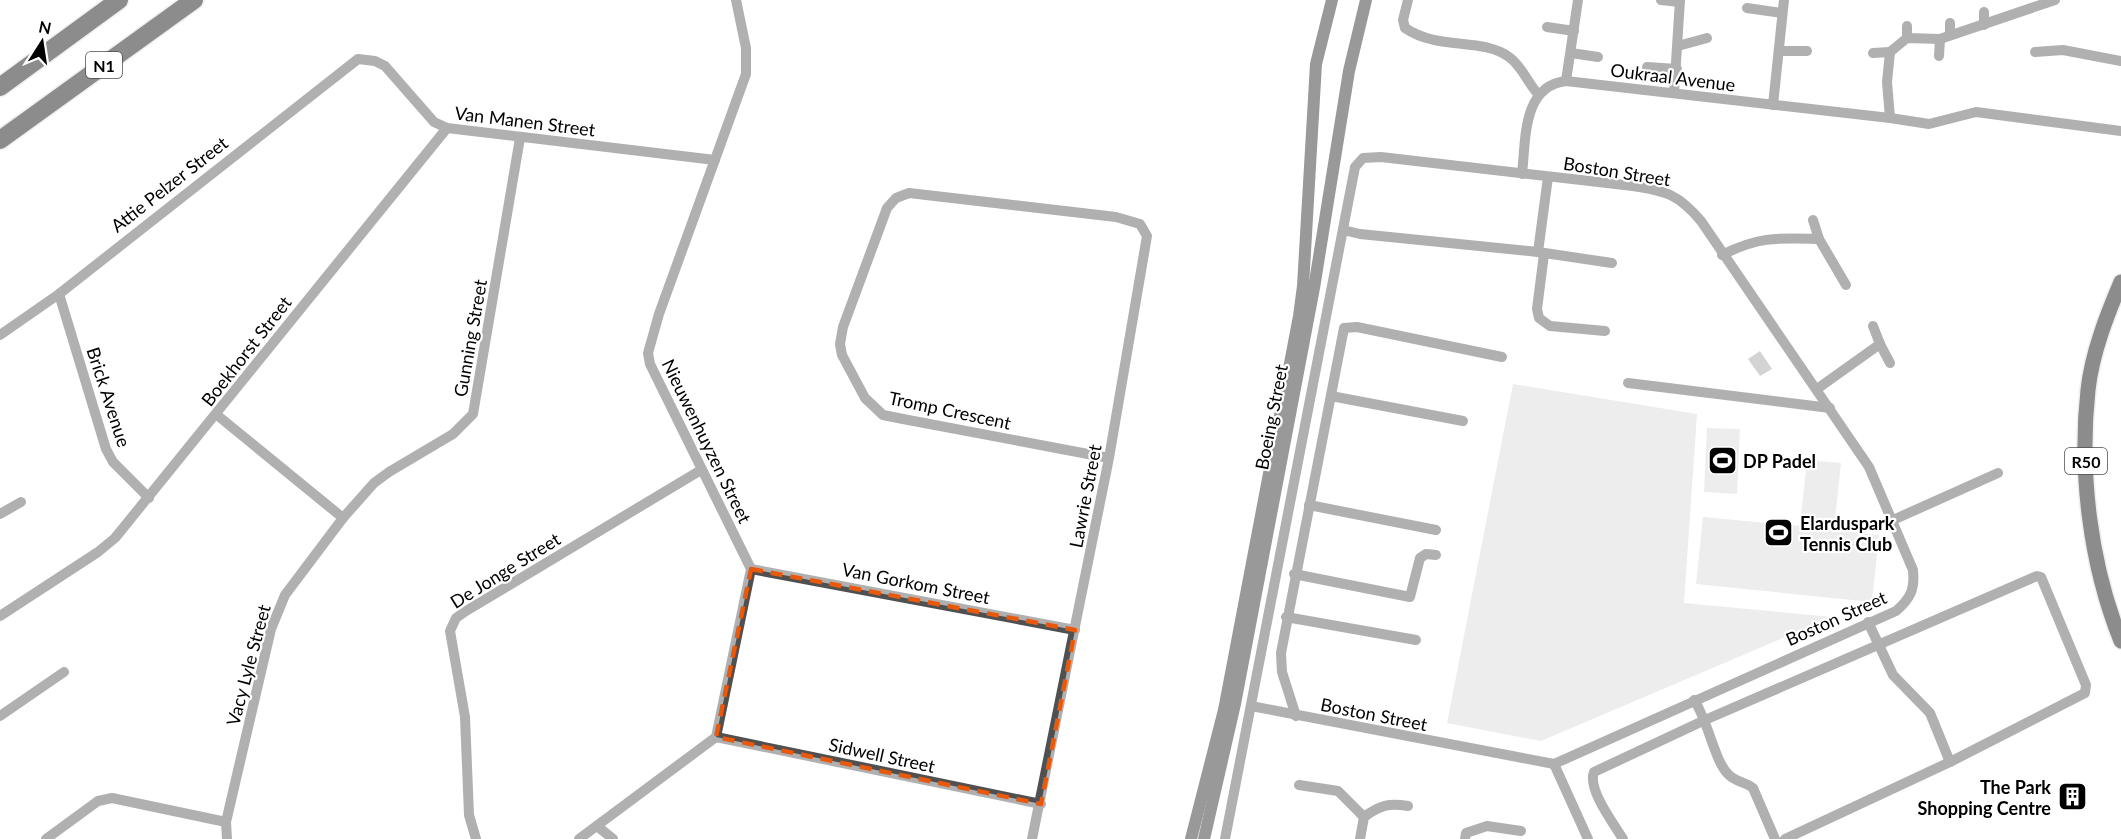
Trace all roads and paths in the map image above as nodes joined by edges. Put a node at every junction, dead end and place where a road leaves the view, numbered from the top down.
1 (112, 0) edge
2 (119, 0) edge
3 (194, 0) edge
4 (736, 0) edge
5 (1332, 0) edge
6 (1366, 0) edge
7 (1408, 0) edge
8 (1578, 0) edge
9 (1661, 0) edge
10 (1784, 0) edge
11 (2055, 0) edge
12 (1680, 1) edge
13 (1747, 9) dead end
14 (1984, 12) dead end
15 (1782, 13) junction
16 (1950, 23) dead end
17 (1984, 25) junction
18 (1908, 26) dead end
19 (1547, 27) dead end
20 (1574, 31) junction
21 (1945, 37) junction
22 (1707, 38) dead end
23 (1907, 38) junction
24 (1678, 46) junction
25 (1779, 51) junction
26 (1807, 51) dead end
27 (1890, 52) junction
28 (2035, 52) dead end
29 (1571, 53) junction
30 (1873, 53) dead end
31 (1939, 56) dead end
32 (1598, 57) dead end
33 (358, 59) joint
34 (2121, 61) edge
35 (1647, 67) dead end
36 (1677, 69) junction
37 (0, 75) edge
38 (1566, 81) junction
39 (0, 87) edge
40 (1674, 93) junction
41 (1538, 94) junction
42 (1773, 105) junction
43 (1890, 118) junction
44 (447, 128) junction
45 (2121, 131) edge
46 (4, 138) edge
47 (520, 138) junction
48 (715, 160) junction
49 (1355, 167) joint
50 (1522, 174) junction
51 (1548, 177) junction
52 (1077, 211) joint
53 (1812, 220) dead end
54 (1343, 230) junction
55 (1819, 239) junction
56 (1541, 253) junction
57 (1722, 255) junction
58 (1612, 263) dead end
59 (2121, 282) edge
60 (1846, 285) dead end
61 (59, 294) junction
62 (1873, 326) dead end
63 (1605, 331) dead end
64 (0, 334) edge
65 (1880, 344) junction
66 (1502, 357) dead end
67 (1890, 363) dead end
68 (1628, 383) dead end
69 (1817, 389) junction
70 (1331, 396) junction
71 (1830, 408) junction
72 (217, 415) junction
73 (1463, 421) dead end
74 (1109, 458) junction
75 (701, 470) junction
76 (1998, 473) dead end
77 (149, 498) junction
78 (21, 502) dead end
79 (1309, 505) junction
80 (0, 514) edge
81 (343, 518) junction
82 (1893, 520) junction
83 (1436, 530) dead end
84 (1436, 555) dead end
85 (751, 569) junction
86 (1294, 574) junction
87 (0, 616) edge
88 (1287, 617) junction
89 (1868, 622) junction
90 (1075, 630) junction
91 (1416, 640) dead end
92 (2121, 641) edge
93 (1881, 646) junction
94 (64, 672) dead end
95 (1694, 699) junction
96 (1251, 706) junction
97 (0, 716) edge
98 (1296, 716) junction
99 (1705, 720) junction
100 (716, 737) junction
101 (1950, 762) junction
102 (1554, 764) junction
103 (1299, 785) dead end
104 (1041, 804) junction
105 (1408, 806) dead end
106 (1364, 817) junction
107 (226, 822) junction
108 (597, 826) junction
109 (1521, 831) dead end
110 (46, 839) edge
111 (227, 839) edge
112 (476, 839) edge
113 (579, 839) edge
114 (613, 839) edge
115 (1032, 839) edge
116 (1191, 839) edge
117 (1204, 839) edge
118 (1225, 839) edge
119 (1360, 839) edge
120 (1465, 839) edge
121 (1588, 839) edge
122 (1623, 839) edge
123 (1775, 839) edge
124 (1785, 839) edge

1 - 37 highway
2 - 39 highway, N1
3 - 46 highway, N1
4 - 48 street, Nieuwenhuyzen Street
5 - 116 main road, Boeing Street
6 - 117 main road, Boeing Street
7 - 41 street
8 - 20 street
9 - 12 street
10 - 15 street
11 - 17 street
12 - 24 street
13 - 15 street
14 - 17 street
15 - 25 street
16 - 21 street
17 - 21 street
18 - 23 street
19 - 20 street
20 - 29 street
21 - 23 street
21 - 31 street
22 - 24 street
23 - 27 street
24 - 36 street
25 - 26 street
25 - 42 street
27 - 30 street
27 - 43 street
28 - 34 street
29 - 32 street
29 - 38 street
33 - 44 street, Van Manen Street
33 - 61 street, Attie Pelzer Street
35 - 36 street
36 - 40 street
38 - 40 street, Oukraal Avenue
38 - 41 street
40 - 42 street, Oukraal Avenue
41 - 50 street
42 - 43 street, Oukraal Avenue
43 - 45 street, Oukraal Avenue
44 - 47 street, Van Manen Street
44 - 72 street, Boekhorst Street
47 - 48 street, Van Manen Street
47 - 81 street, Gunning Street
48 - 75 street, Nieuwenhuyzen Street
49 - 50 street, Boston Street
49 - 54 street, Boeing Street
50 - 51 street, Boston Street
51 - 56 street
51 - 57 street, Boston Street
52 - 74 street, Lawrie Street
52 - 74 street, Tromp Crescent
53 - 55 street
54 - 56 street
54 - 96 street, Boeing Street
55 - 57 street
55 - 60 street
56 - 58 street
56 - 63 street
57 - 69 street, Boston Street
59 - 92 main road, R50
61 - 64 street, Attie Pelzer Street
61 - 77 street, Brick Avenue
62 - 65 street
65 - 67 street
65 - 69 street
66 - 70 street
68 - 71 street
69 - 71 street, Boston Street
70 - 73 street
70 - 79 street
71 - 82 street, Boston Street
72 - 77 street, Boekhorst Street
72 - 81 street
74 - 90 street, Lawrie Street
75 - 85 street, Nieuwenhuyzen Street
75 - 112 street, De Jonge Street
76 - 82 street
77 - 87 street, Boekhorst Street
78 - 80 street
79 - 83 street
79 - 86 street
81 - 107 street, Vacy Lyle Street
82 - 89 street, Boston Street
84 - 86 street
85 - 90 street, Van Gorkom Street
85 - 100 street
86 - 88 street
88 - 91 street
88 - 98 street
89 - 93 street
89 - 95 street, Boston Street
90 - 104 street, Lawrie Street
93 - 99 street
93 - 101 street
93 - 101 street
94 - 97 street
95 - 99 street
95 - 102 street, Boston Street
96 - 98 street, Boston Street
96 - 118 street, Boeing Street
98 - 102 street, Boston Street
99 - 122 street
99 - 123 street
100 - 104 street, Sidwell Street
100 - 108 street
101 - 124 street
102 - 121 street
103 - 106 street
104 - 115 street, Lawrie Street
105 - 106 street
106 - 119 street
107 - 110 street
107 - 111 street, Vacy Lyle Street
108 - 113 street
108 - 114 street
109 - 120 street

